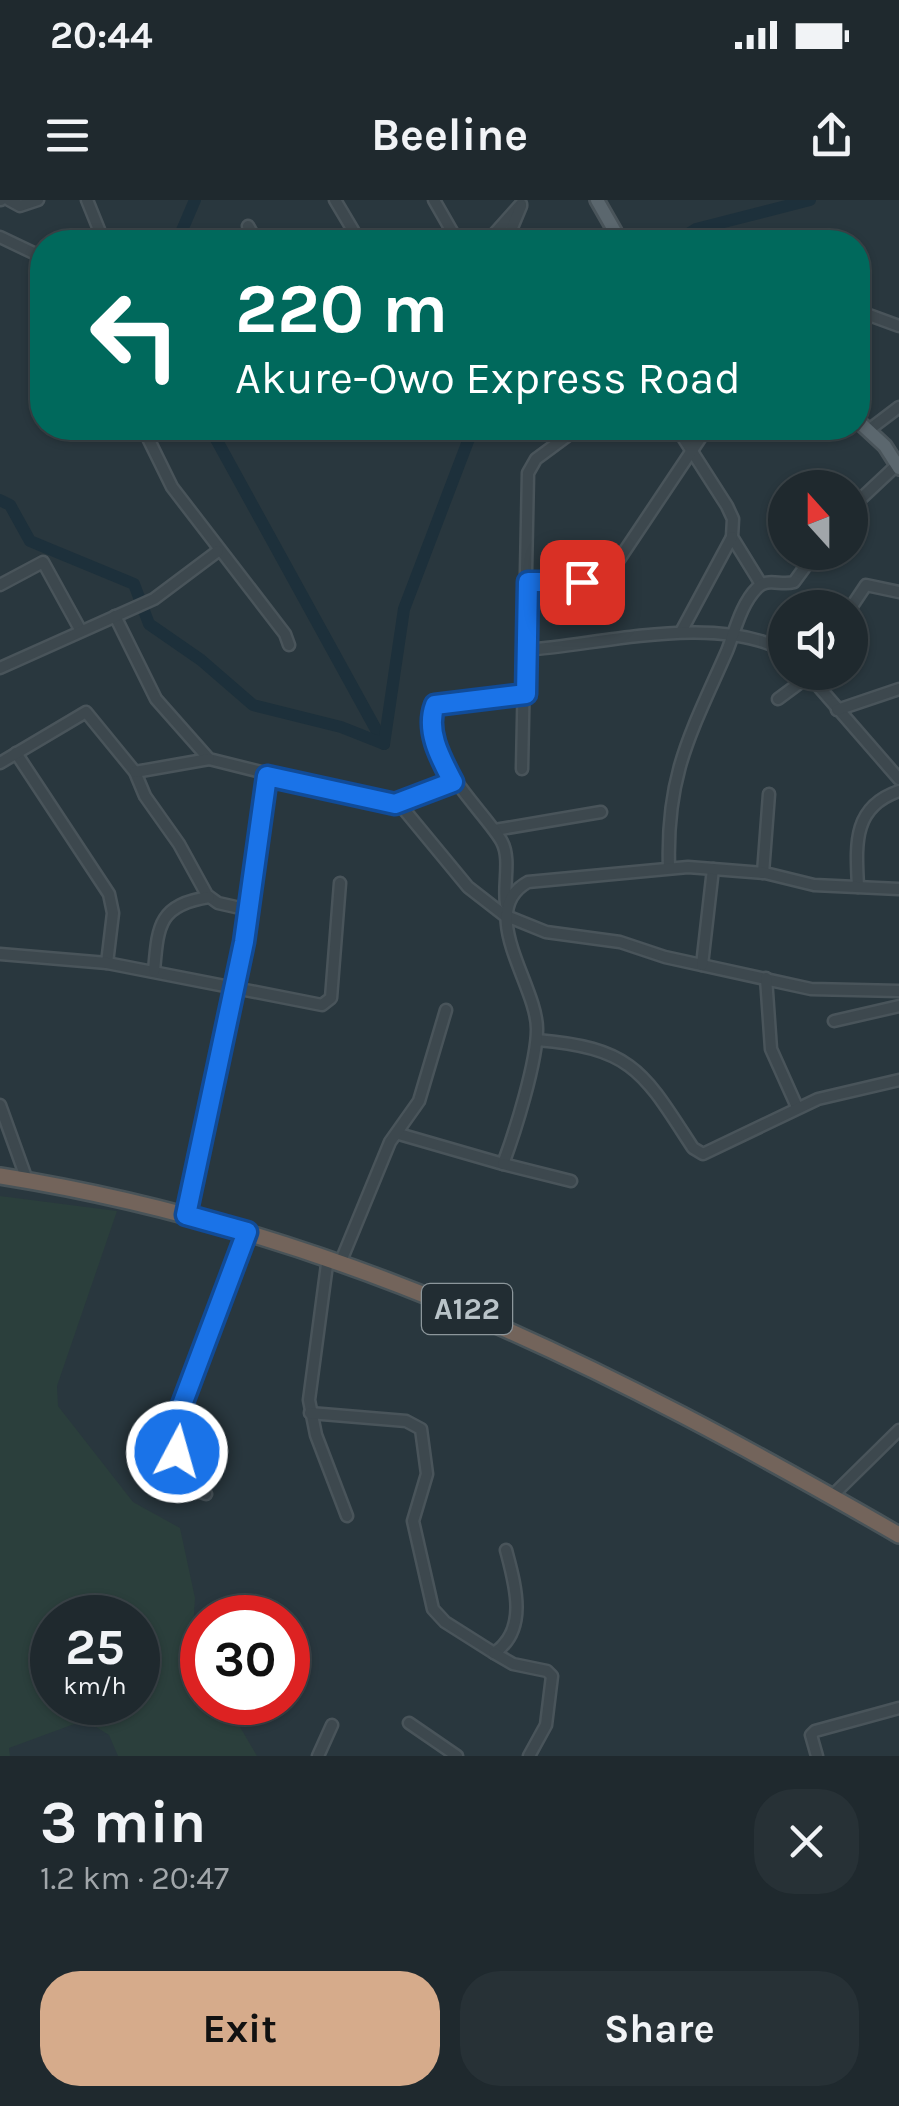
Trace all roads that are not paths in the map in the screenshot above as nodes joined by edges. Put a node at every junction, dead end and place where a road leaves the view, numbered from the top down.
1 (9, 200) edge
2 (38, 200) edge
3 (86, 200) edge
4 (335, 200) edge
5 (434, 200) edge
6 (597, 200) edge
7 (522, 202) edge
8 (248, 226) dead end
9 (99, 230) edge
10 (250, 230) edge
11 (353, 230) edge
12 (451, 230) edge
13 (498, 230) edge
14 (511, 230) edge
15 (614, 230) edge
16 (0, 237) edge
17 (30, 251) edge
18 (870, 315) edge
19 (899, 326) edge
20 (899, 407) edge
21 (870, 422) edge
22 (870, 432) edge
23 (150, 440) edge
24 (562, 440) edge
25 (686, 440) edge
26 (698, 440) edge
27 (693, 448) junction
28 (898, 465) edge
29 (868, 493) edge
30 (732, 537) junction
31 (218, 550) junction
32 (803, 570) edge
33 (528, 582) junction
34 (761, 584) junction
35 (0, 586) edge
36 (863, 590) edge
37 (899, 592) edge
38 (115, 616) junction
39 (682, 630) junction
40 (81, 631) junction
41 (733, 635) junction
42 (288, 646) dead end
43 (768, 646) edge
44 (526, 650) junction
45 (0, 668) edge
46 (899, 689) edge
47 (789, 690) edge
48 (821, 690) edge
49 (526, 694) junction
50 (778, 699) dead end
51 (837, 710) junction
52 (16, 753) junction
53 (209, 759) junction
54 (0, 762) edge
55 (522, 769) dead end
56 (135, 772) junction
57 (267, 776) junction
58 (899, 779) edge
59 (453, 782) junction
60 (899, 792) edge
61 (768, 794) dead end
62 (395, 804) junction
63 (601, 812) dead end
64 (495, 830) junction
65 (670, 867) junction
66 (713, 869) junction
67 (763, 873) junction
68 (340, 883) dead end
69 (858, 887) junction
70 (899, 890) edge
71 (208, 897) junction
72 (249, 910) junction
73 (505, 911) junction
74 (0, 954) edge
75 (107, 963) junction
76 (702, 966) junction
77 (154, 971) junction
78 (766, 978) junction
79 (234, 986) junction
80 (899, 991) edge
81 (899, 1006) edge
82 (446, 1010) dead end
83 (834, 1021) dead end
84 (536, 1040) junction
85 (899, 1080) edge
86 (0, 1105) edge
87 (797, 1107) junction
88 (399, 1134) junction
89 (503, 1164) junction
90 (0, 1176) edge
91 (27, 1180) junction
92 (571, 1181) dead end
93 (186, 1215) junction
94 (247, 1232) junction
95 (334, 1259) junction
96 (310, 1413) junction
97 (899, 1430) edge
98 (206, 1494) dead end
99 (832, 1496) junction
100 (347, 1516) dead end
101 (899, 1535) edge
102 (506, 1550) dead end
103 (494, 1653) junction
104 (899, 1708) edge
105 (409, 1723) dead end
106 (332, 1725) dead end
107 (318, 1756) edge
108 (456, 1756) edge
109 (530, 1756) edge
110 (816, 1756) edge

1 - 2 street
3 - 9 street
4 - 11 street
5 - 12 street
6 - 15 main road
7 - 13 street
7 - 14 street
8 - 10 street
16 - 17 street
18 - 19 street
20 - 21 street
22 - 28 main road
23 - 31 street
24 - 33 street
25 - 27 street
26 - 27 street
27 - 30 street
27 - 33 street
28 - 29 street
30 - 34 street
30 - 39 street
31 - 38 street
31 - 42 street
32 - 34 street
33 - 44 street
34 - 41 street
35 - 40 street
36 - 37 street
38 - 40 street
38 - 53 street
39 - 41 street
39 - 44 street
40 - 45 street
41 - 43 street
41 - 65 street
44 - 49 street
46 - 51 street
47 - 50 street
48 - 51 street
49 - 55 street
49 - 59 street
51 - 58 street
52 - 54 street
52 - 56 street
52 - 75 street
53 - 56 street
53 - 57 street
56 - 71 street
57 - 62 street
57 - 72 street
59 - 62 street
59 - 64 street
60 - 69 street
61 - 67 street
62 - 73 street
63 - 64 street
64 - 73 street
65 - 66 street
65 - 73 street
66 - 67 street
66 - 76 street
67 - 69 street
68 - 79 street
69 - 70 street
71 - 72 street
71 - 77 street
72 - 79 street
73 - 76 street
73 - 84 street
74 - 75 street
75 - 77 street
76 - 78 street
77 - 79 street
78 - 80 street
78 - 87 street
79 - 93 street
81 - 83 street
82 - 88 street
84 - 87 street
84 - 89 street
85 - 87 street
86 - 91 street
88 - 89 street
88 - 95 street
89 - 92 street
90 - 91 highway, A122
91 - 93 highway, A122
93 - 94 highway, A122
94 - 95 highway, A122
94 - 98 street
95 - 96 street
95 - 99 highway, A122
96 - 100 street
96 - 103 street
97 - 99 street
99 - 101 highway, A122
102 - 103 street
103 - 109 street
104 - 110 street
105 - 108 street
106 - 107 street

